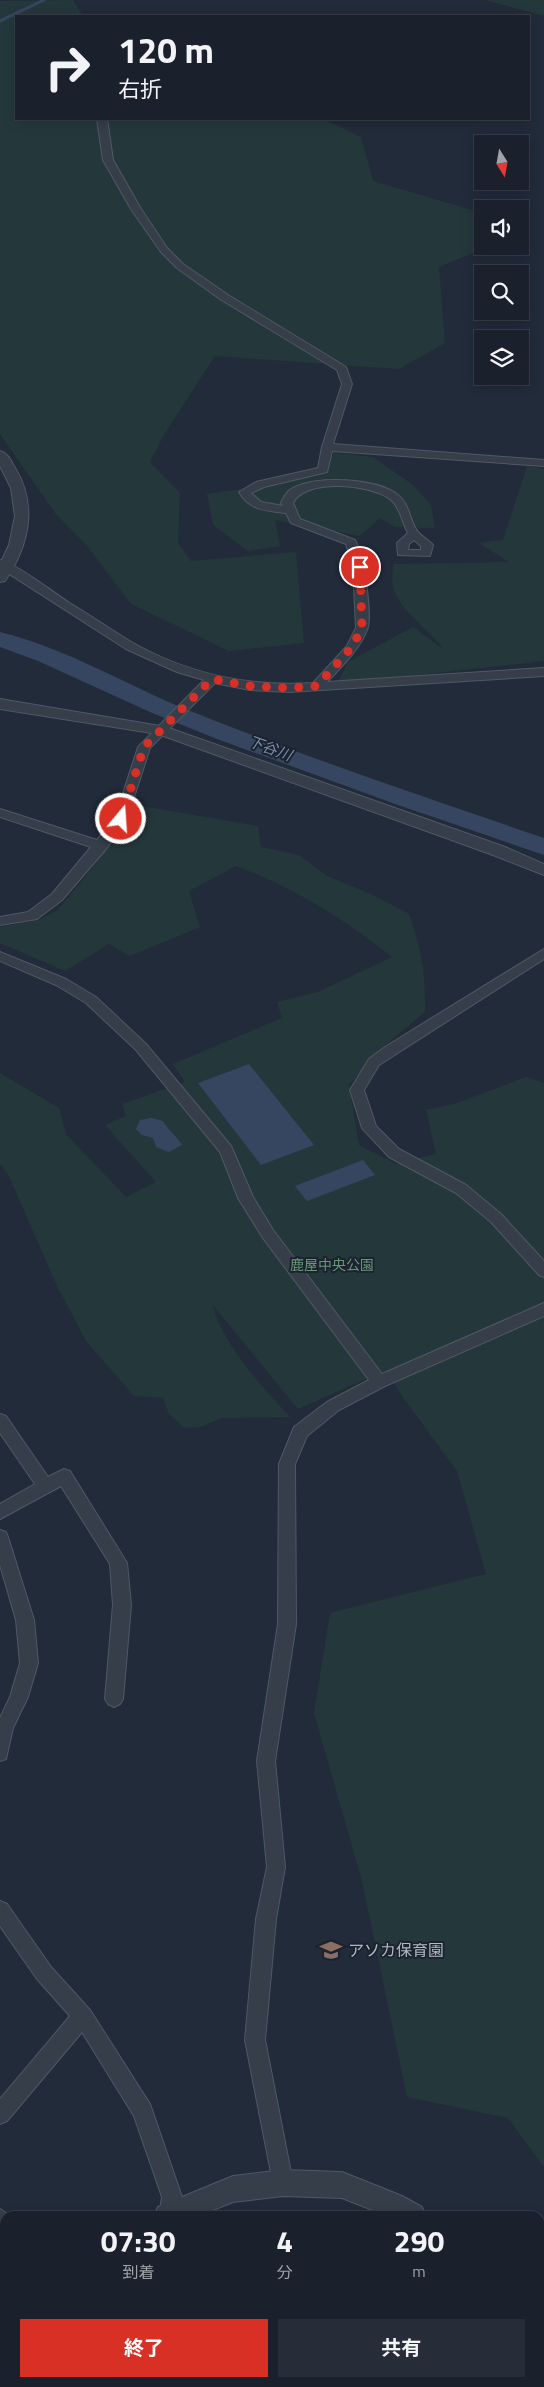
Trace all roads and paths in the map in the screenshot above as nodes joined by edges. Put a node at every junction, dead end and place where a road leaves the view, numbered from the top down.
1 (102, 120) edge
2 (327, 447) junction
3 (0, 455) edge
4 (544, 463) edge
5 (289, 510) junction
6 (414, 534) dead end
7 (2, 569) edge
8 (544, 672) edge
9 (212, 679) junction
10 (317, 686) junction
11 (0, 704) edge
12 (165, 726) junction
13 (0, 813) edge
14 (102, 846) junction
15 (544, 870) edge
16 (0, 921) edge
17 (544, 953) edge
18 (0, 956) edge
19 (544, 1271) edge
20 (544, 1309) edge
21 (379, 1382) junction
22 (0, 1420) edge
23 (45, 1486) junction
24 (0, 1512) edge
25 (0, 1537) edge
26 (114, 1699) dead end
27 (2, 1725) edge
28 (0, 1753) edge
29 (0, 1910) edge
30 (83, 2016) junction
31 (0, 2114) edge
32 (283, 2183) junction
33 (169, 2211) edge
34 (180, 2211) edge
35 (404, 2211) edge

1 - 2 street
2 - 4 street
2 - 5 street
3 - 7 street
5 - 6 street
5 - 10 street
7 - 9 street
8 - 10 street
9 - 10 street
9 - 12 street
11 - 12 street
12 - 14 street
12 - 15 street
13 - 14 street
14 - 16 street
17 - 19 street
18 - 21 street
20 - 21 street
21 - 32 street
22 - 23 street
23 - 24 street
23 - 26 street
25 - 27 street
27 - 28 street
29 - 30 street
30 - 31 street
30 - 33 street
32 - 34 street
32 - 35 street

